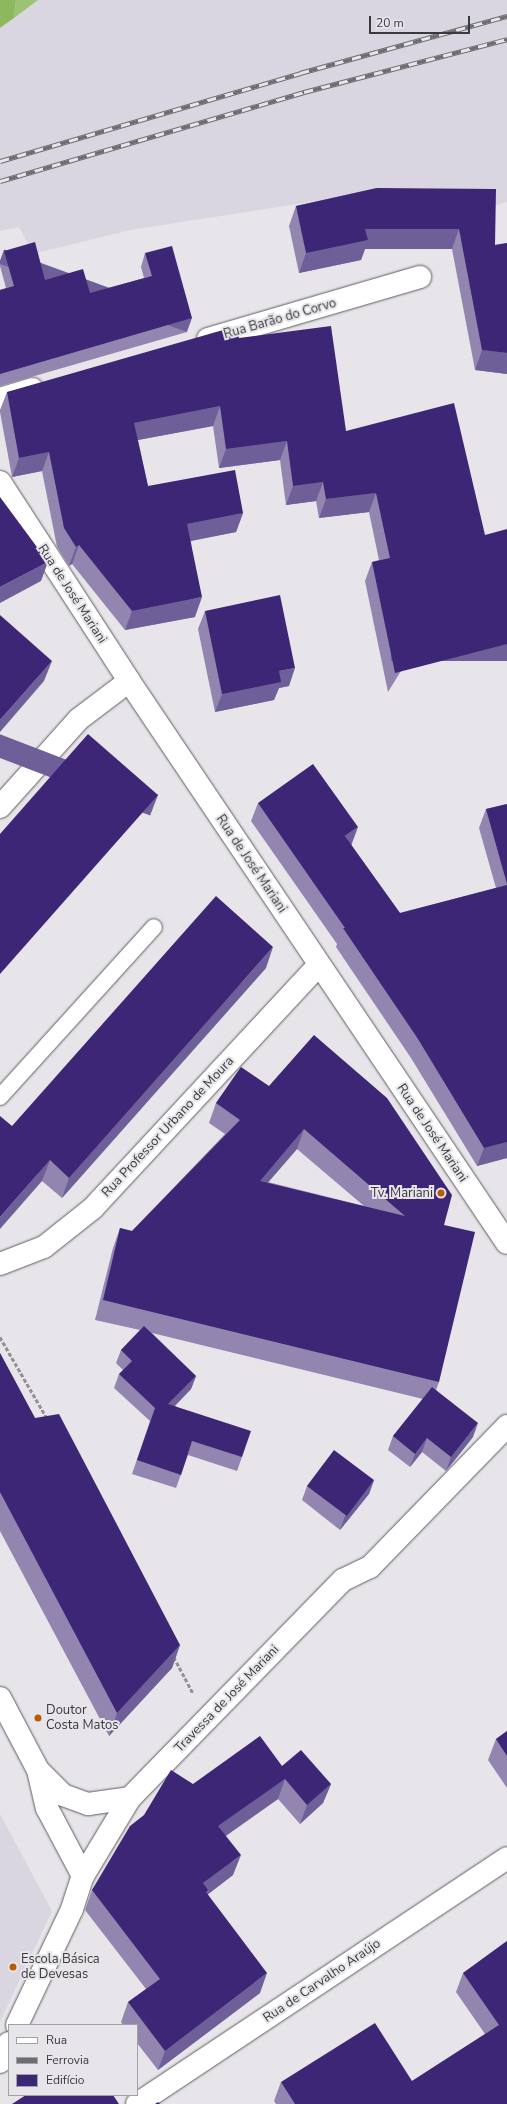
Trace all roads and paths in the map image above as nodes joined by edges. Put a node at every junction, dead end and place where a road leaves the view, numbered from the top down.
1 (420, 277) dead end
2 (191, 344) edge
3 (54, 384) edge
4 (0, 399) edge
5 (0, 482) edge
6 (129, 682) junction
7 (0, 807) edge
8 (154, 927) dead end
9 (319, 965) junction
10 (0, 1097) edge
11 (507, 1244) edge
12 (0, 1264) edge
13 (0, 1337) edge
14 (46, 1415) junction
15 (39, 1419) edge
16 (50, 1422) edge
17 (507, 1426) edge
18 (172, 1654) edge
19 (179, 1667) edge
20 (0, 1698) edge
21 (38, 1770) junction
22 (130, 1798) junction
23 (507, 1858) edge
24 (83, 1876) junction
25 (17, 2024) edge
26 (8, 2045) edge
27 (0, 2062) edge
28 (138, 2104) edge

1 - 2 street, Rua Barão do Corvo
3 - 4 street
5 - 6 street, Rua de José Mariani
6 - 7 street
6 - 9 street, Rua de José Mariani
8 - 10 lane
9 - 11 street, Rua de José Mariani
9 - 12 street, Rua Professor Urbano de Moura
13 - 14 path
14 - 15 path
14 - 16 path
17 - 22 street, Travessa de José Mariani
18 - 19 path
20 - 21 street
21 - 22 street
21 - 24 street
22 - 24 street, Travessa de José Mariani
23 - 28 street, Rua de Carvalho Araújo
24 - 25 street, Travessa de José Mariani
26 - 27 street

